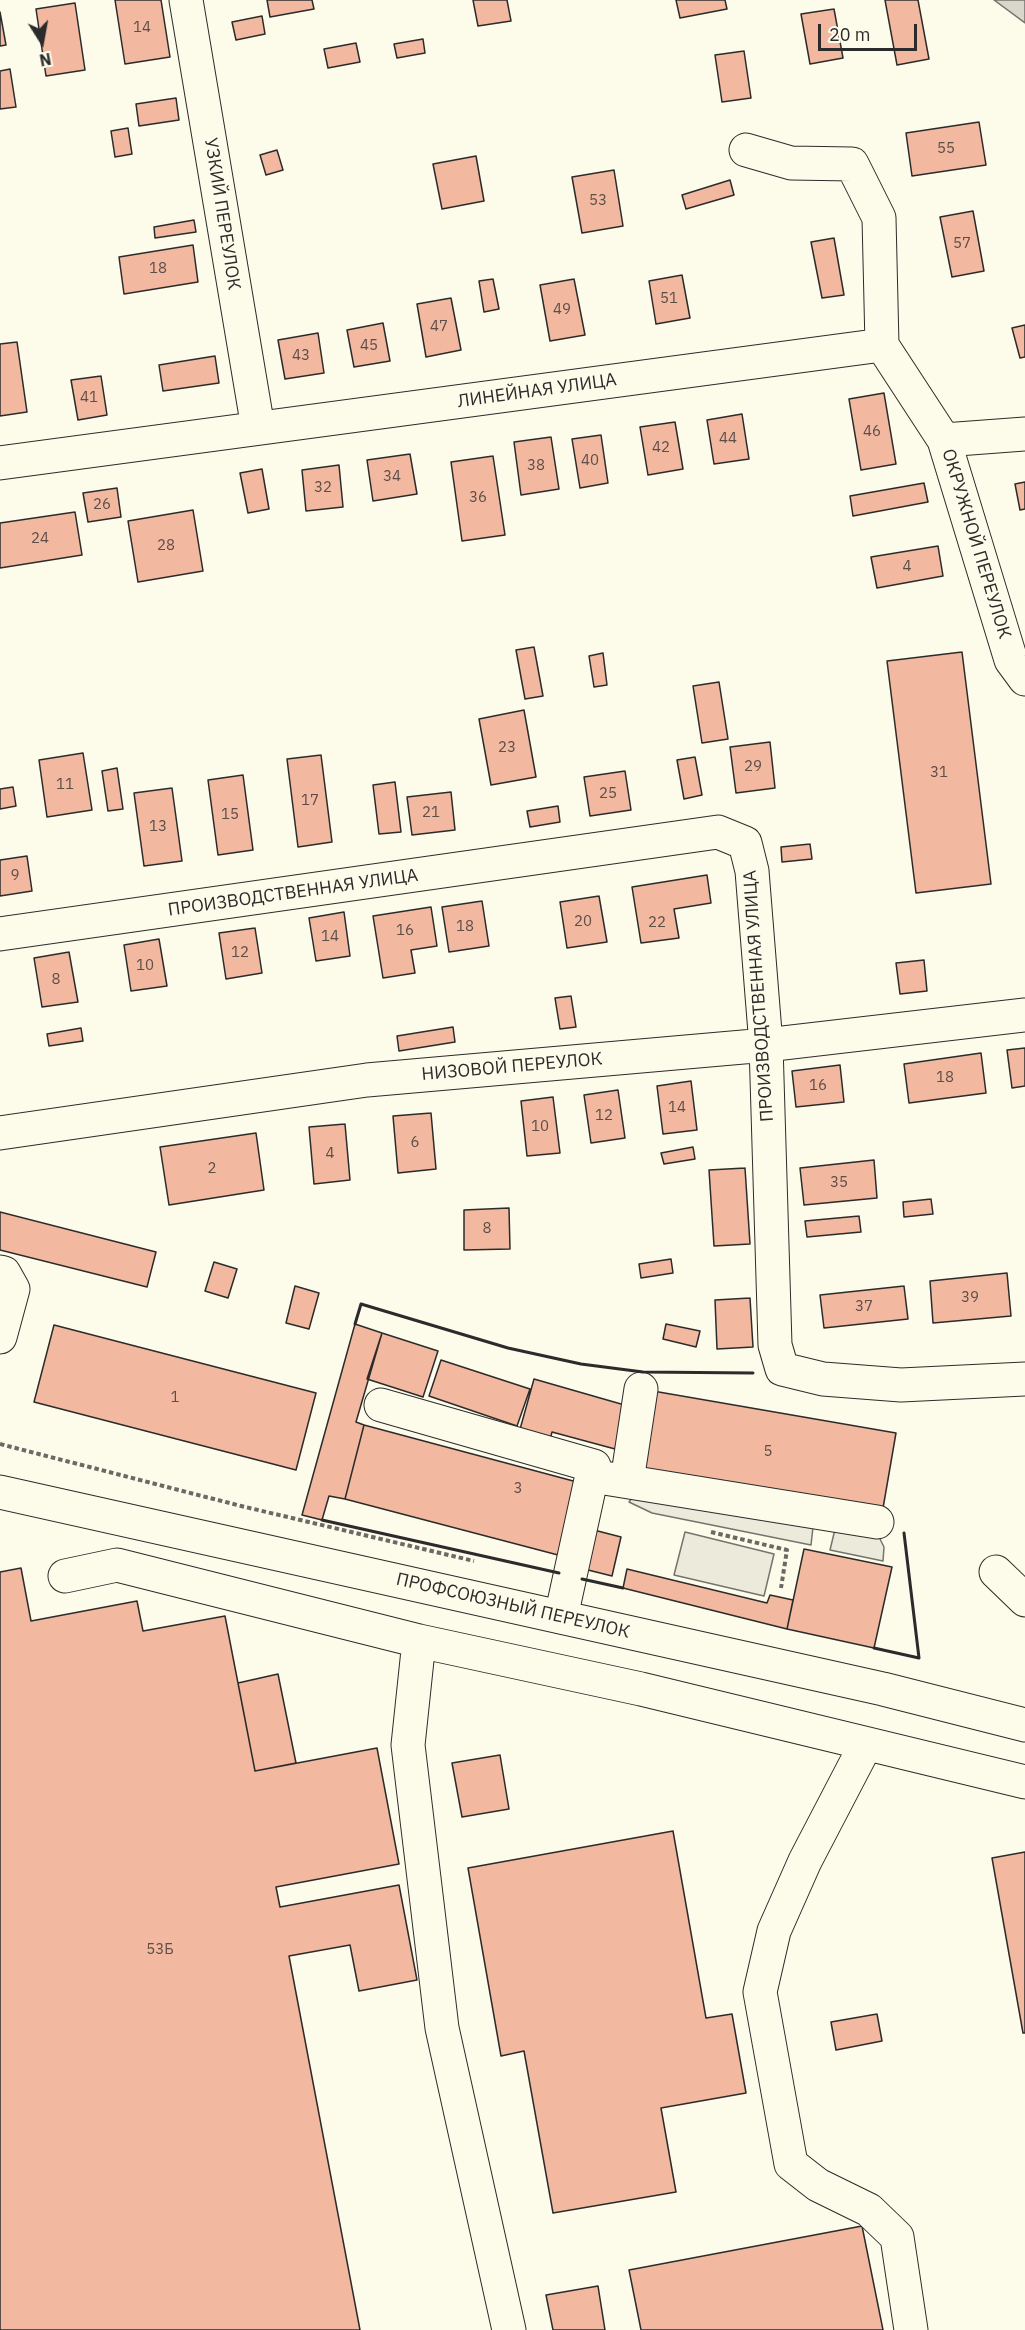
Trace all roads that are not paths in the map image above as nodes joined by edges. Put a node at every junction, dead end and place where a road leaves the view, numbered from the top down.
1 (186, 0) edge
2 (746, 150) dead end
3 (882, 345) junction
4 (258, 428) junction
5 (1025, 434) edge
6 (944, 440) junction
7 (0, 463) edge
8 (1025, 679) edge
9 (0, 934) edge
10 (1025, 1015) edge
11 (766, 1045) junction
12 (0, 1132) edge
13 (0, 1272) edge
14 (0, 1337) edge
15 (1025, 1379) edge
16 (641, 1389) dead end
17 (381, 1405) dead end
18 (592, 1476) junction
19 (627, 1481) junction
20 (0, 1492) edge
21 (876, 1522) dead end
22 (996, 1572) dead end
23 (64, 1576) dead end
24 (1025, 1600) edge
25 (561, 1617) junction
26 (418, 1641) junction
27 (1025, 1725) edge
28 (866, 1743) junction
29 (1025, 1782) edge
30 (509, 2330) edge
31 (911, 2330) edge

1 - 4 street, УЗКИЙ ПЕРЕУЛОК
2 - 3 street
3 - 4 street, ЛИНЕЙНАЯ УЛИЦА
3 - 6 street
4 - 7 street, ЛИНЕЙНАЯ УЛИЦА
5 - 6 street
6 - 8 street, ОКРУЖНОЙ ПЕРЕУЛОК
9 - 11 street, ПРОИЗВОДСТВЕННАЯ УЛИЦА
10 - 11 street, НИЗОВОЙ ПЕРЕУЛОК
11 - 12 street, НИЗОВОЙ ПЕРЕУЛОК
11 - 15 street, ПРОИЗВОДСТВЕННАЯ УЛИЦА
13 - 14 street
16 - 19 street
17 - 18 street
18 - 19 street
18 - 25 street
19 - 21 street
20 - 25 street, ПРОФСОЮЗНЫЙ ПЕРЕУЛОК
22 - 24 street
23 - 26 street
25 - 27 street, ПРОФСОЮЗНЫЙ ПЕРЕУЛОК
26 - 28 street
26 - 30 street
28 - 29 street
28 - 31 street

